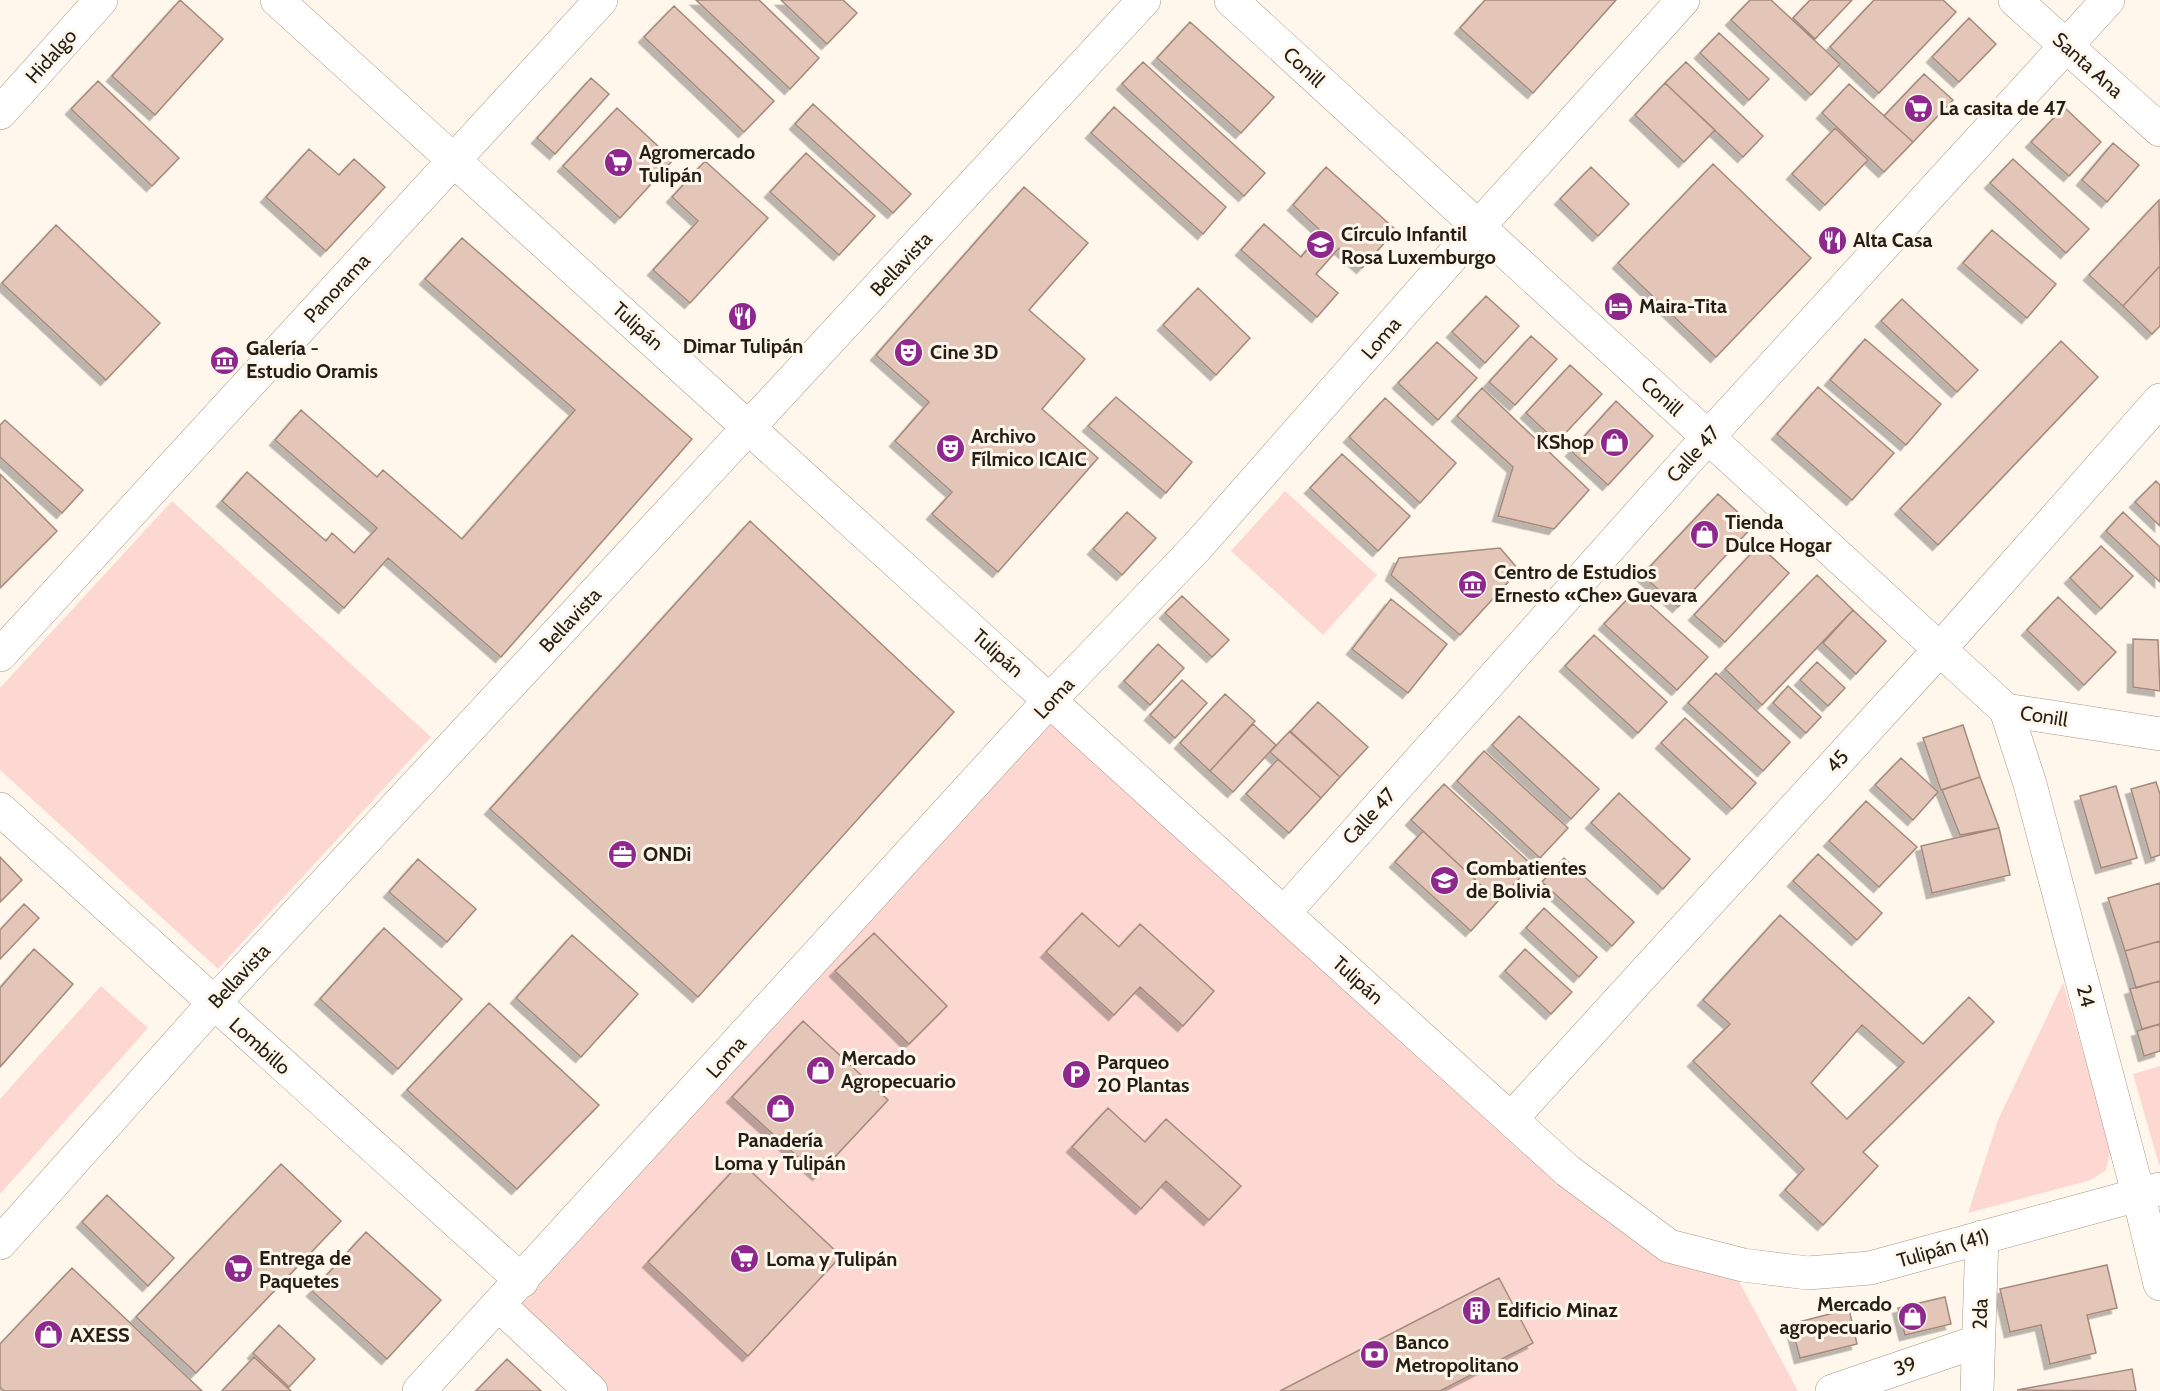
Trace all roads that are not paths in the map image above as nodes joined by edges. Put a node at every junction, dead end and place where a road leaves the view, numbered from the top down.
1 (101, 0) edge
2 (278, 0) edge
3 (601, 0) edge
4 (1144, 0) edge
5 (1231, 0) edge
6 (1683, 0) edge
7 (2015, 0) edge
8 (2108, 0) edge
9 (2067, 45) junction
10 (0, 113) edge
11 (2160, 130) edge
12 (455, 159) junction
13 (1478, 227) junction
14 (2160, 400) edge
15 (749, 428) junction
16 (1708, 437) junction
17 (1940, 649) junction
18 (0, 655) edge
19 (1050, 700) junction
20 (2006, 710) junction
21 (2160, 734) edge
22 (0, 809) edge
23 (1284, 913) junction
24 (213, 1004) junction
25 (1511, 1119) junction
26 (2149, 1191) edge
27 (1982, 1237) junction
28 (0, 1243) edge
29 (1743, 1265) joint
30 (522, 1281) junction
31 (2160, 1284) edge
32 (499, 1305) junction
33 (1979, 1341) junction
34 (419, 1391) edge
35 (591, 1391) edge
36 (1832, 1391) edge
37 (1977, 1391) edge

1 - 10 street, Hidalgo
2 - 12 street, Tulipán
3 - 12 street, Panorama
4 - 15 street, Bellavista
5 - 13 street, Conill
6 - 13 street, Loma
7 - 9 street, Santa Ana
8 - 9 street, Calle 47
9 - 11 street, Santa Ana
9 - 16 street, Calle 47
12 - 15 street, Tulipán
12 - 18 street, Panorama
13 - 16 street, Conill
13 - 19 street, Loma
14 - 17 street, 45
15 - 19 street, Tulipán
15 - 24 street, Bellavista
16 - 17 street, Conill
16 - 23 street, Calle 47
17 - 20 street, Conill
17 - 25 street, 45
19 - 23 street, Tulipán
19 - 30 street, Loma
20 - 21 street, Conill
20 - 26 street, 24
22 - 24 street, Lombillo
23 - 25 street, Tulipán
24 - 28 street, Bellavista
24 - 30 street, Lombillo
25 - 29 street, Tulipán
26 - 27 street, Tulipán (41)
26 - 31 street, 24
27 - 29 street, Tulipán (41)
27 - 33 street, 2da
30 - 32 street, Loma
32 - 34 street, Loma
32 - 35 street
33 - 36 street, 39
33 - 37 street, 2da

